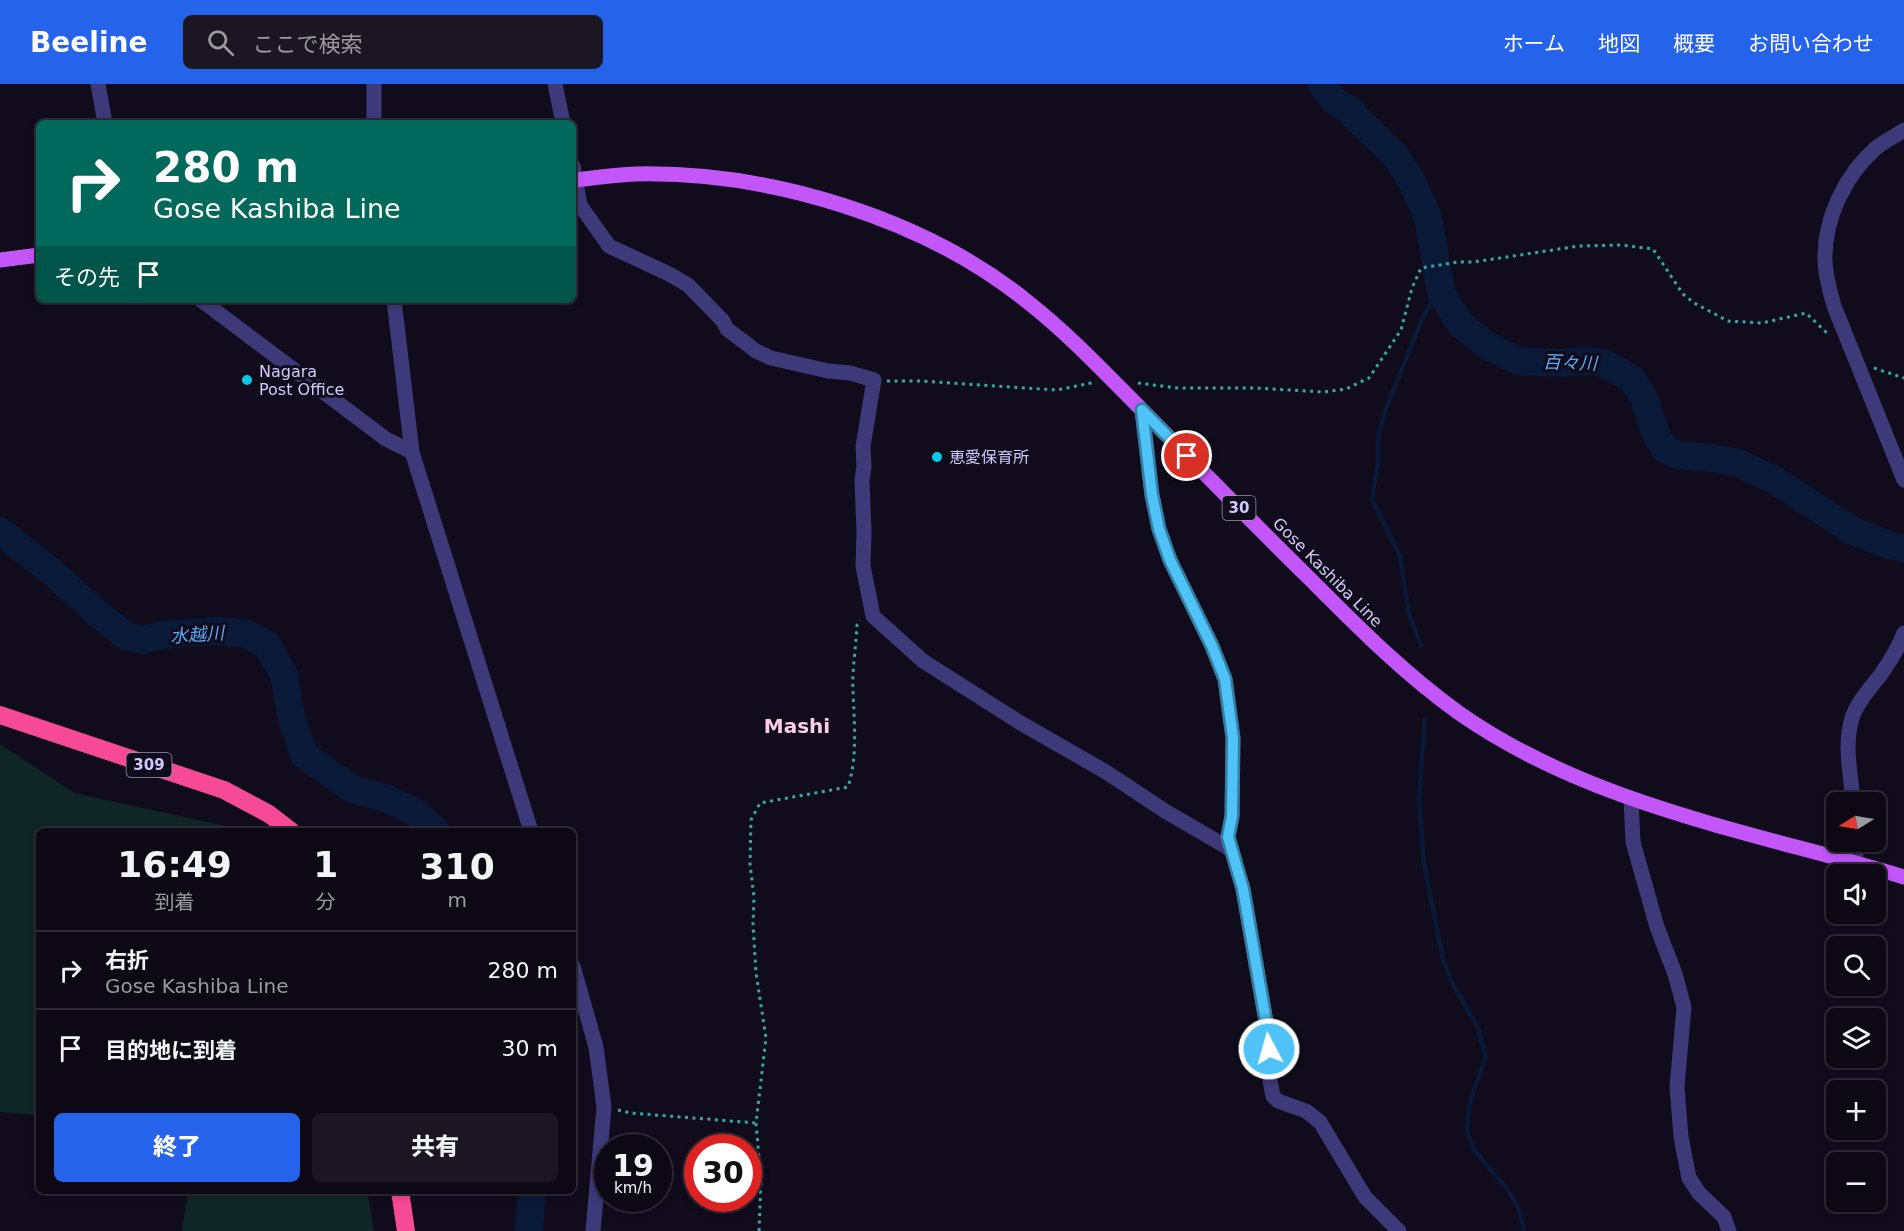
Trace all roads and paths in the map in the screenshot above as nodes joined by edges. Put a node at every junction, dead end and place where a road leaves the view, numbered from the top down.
1 (99, 84) edge
2 (374, 84) edge
3 (555, 84) edge
4 (105, 120) edge
5 (374, 120) edge
6 (562, 120) edge
7 (1904, 130) edge
8 (576, 175) edge
9 (576, 185) edge
10 (36, 255) edge
11 (0, 260) edge
12 (205, 303) edge
13 (394, 303) edge
14 (1831, 338) dead end
15 (1857, 363) junction
16 (1904, 378) edge
17 (1111, 379) junction
18 (874, 380) junction
19 (1142, 410) junction
20 (412, 452) junction
21 (1904, 480) edge
22 (870, 600) junction
23 (1904, 633) edge
24 (0, 715) edge
25 (1853, 792) edge
26 (1631, 799) junction
27 (287, 828) edge
28 (530, 828) edge
29 (1232, 850) junction
30 (1855, 852) edge
31 (1856, 863) junction
32 (1904, 878) edge
33 (576, 977) edge
34 (604, 1107) junction
35 (756, 1123) junction
36 (400, 1194) edge
37 (406, 1231) edge
38 (593, 1231) edge
39 (759, 1231) edge
40 (1399, 1231) edge
41 (1729, 1231) edge

1 - 4 street
2 - 5 street
3 - 6 street
7 - 15 street
8 - 17 main road, Gose Kashiba Line / 30
9 - 18 street
10 - 11 main road
12 - 20 street
13 - 20 street
14 - 17 path
15 - 16 path
15 - 21 street
17 - 18 path
17 - 19 main road, Gose Kashiba Line / 30
18 - 22 street
19 - 26 main road, Gose Kashiba Line / 30
19 - 29 street
20 - 28 street
22 - 29 street
22 - 35 path
23 - 25 street
24 - 27 highway, 309
26 - 31 main road, Gose Kashiba Line / 30
26 - 41 street
29 - 40 street
30 - 31 street
31 - 32 main road, Gose Kashiba Line / 30
33 - 34 street
34 - 35 path
34 - 38 street
35 - 39 path
36 - 37 highway

